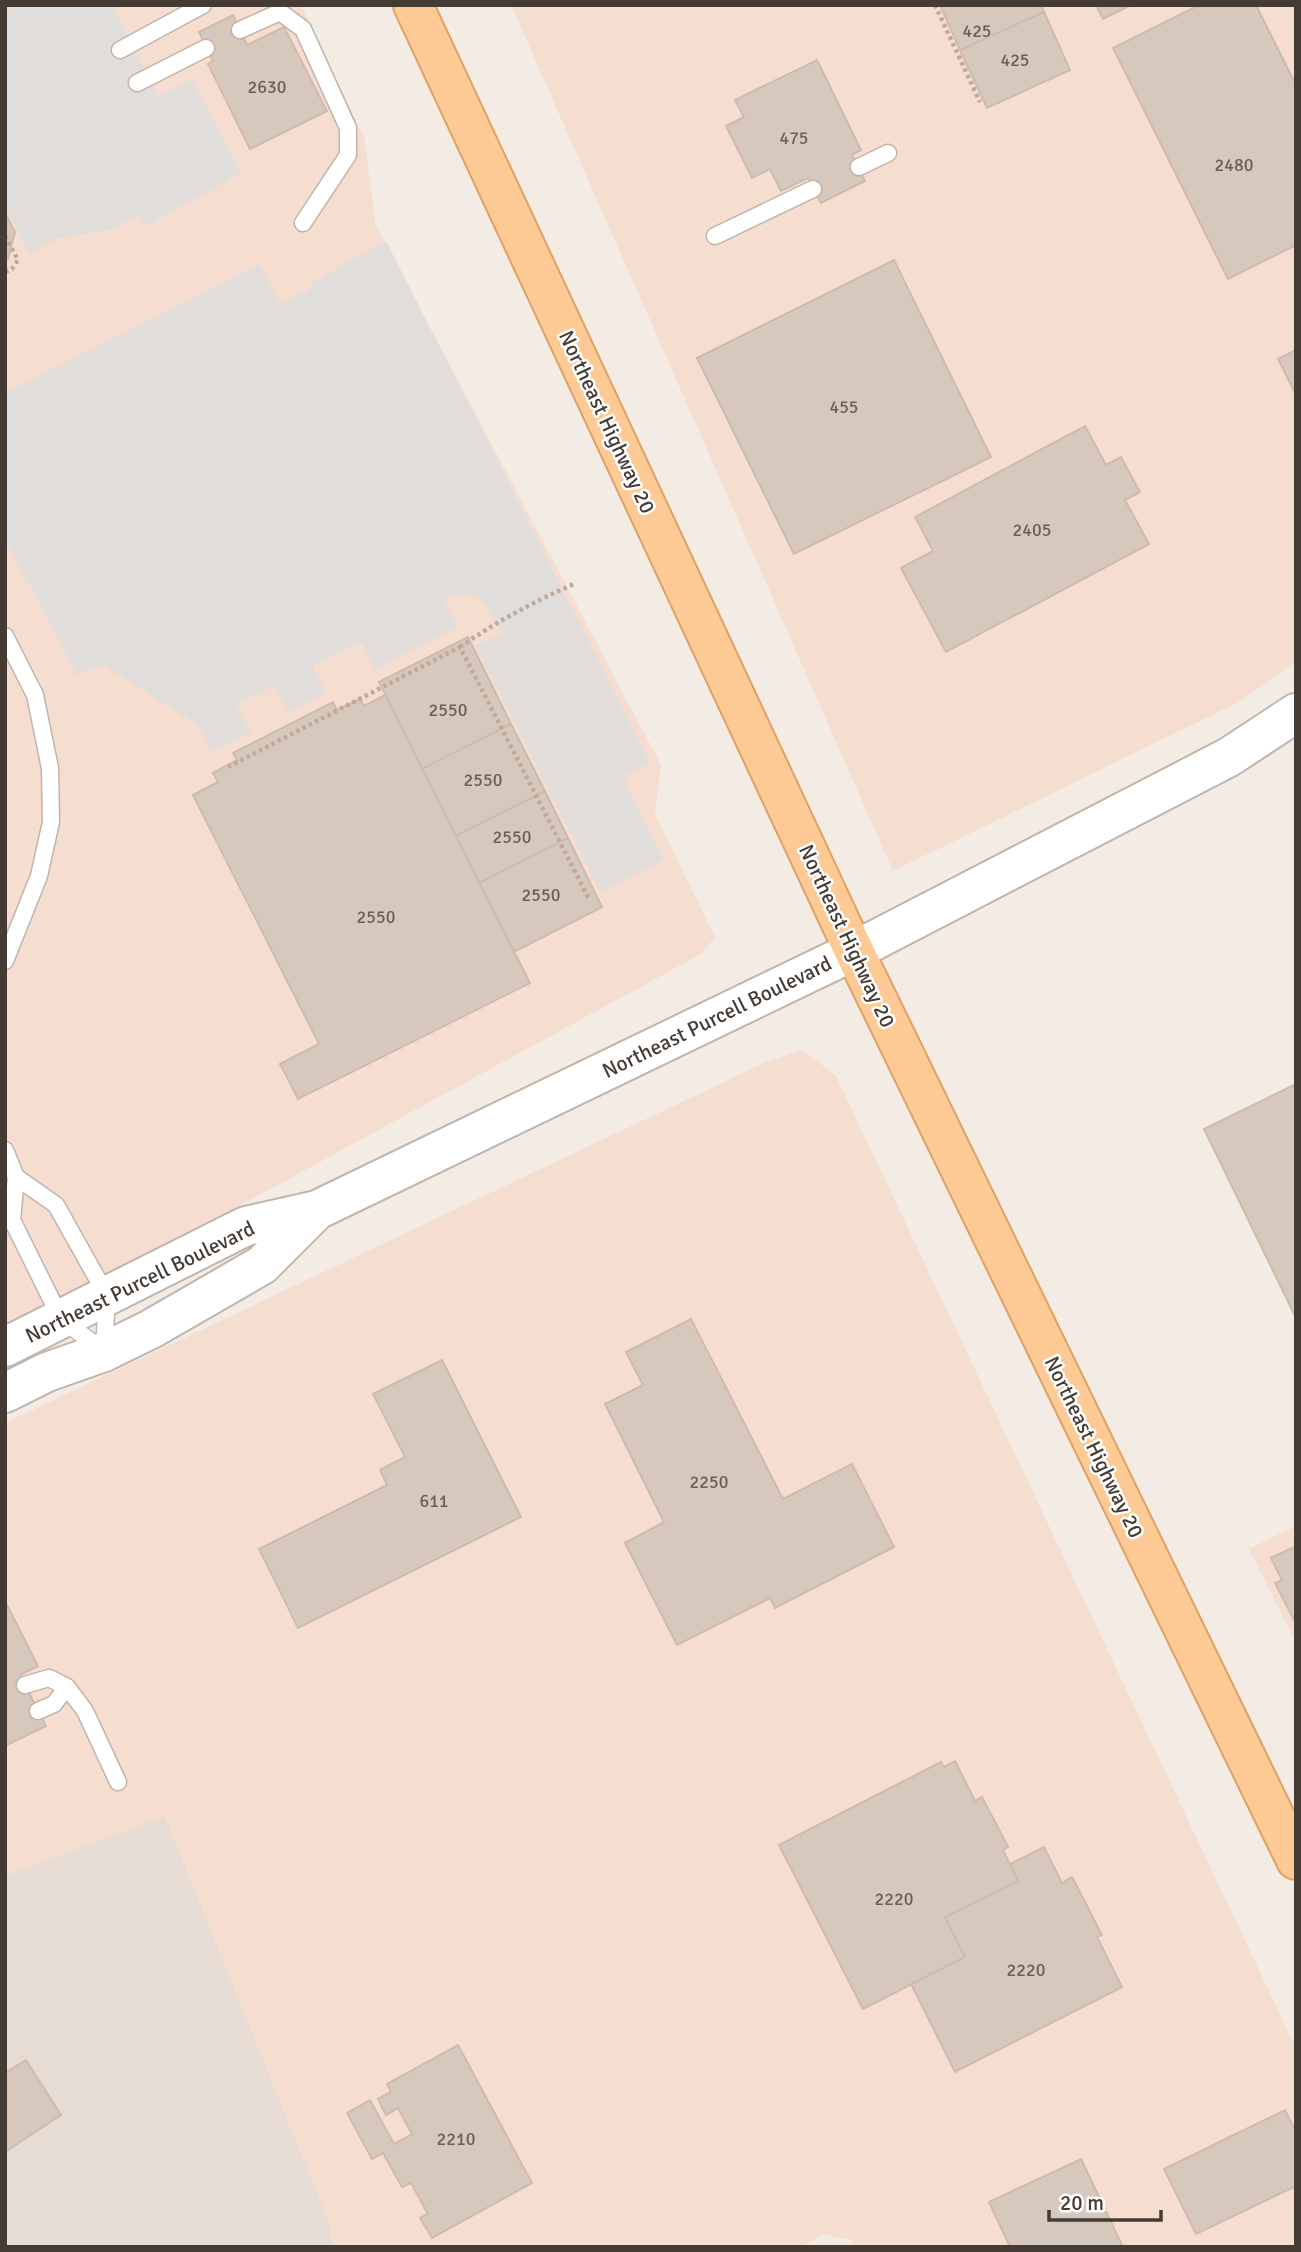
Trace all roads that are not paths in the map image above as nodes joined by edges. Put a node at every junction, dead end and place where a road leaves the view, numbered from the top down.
1 (203, 5) edge
2 (413, 5) edge
3 (240, 30) dead end
4 (206, 48) dead end
5 (120, 50) dead end
6 (137, 83) dead end
7 (888, 153) dead end
8 (859, 167) dead end
9 (813, 189) dead end
10 (303, 223) dead end
11 (715, 236) dead end
12 (5, 636) edge
13 (1296, 713) edge
14 (854, 951) junction
15 (5, 961) edge
16 (5, 1150) edge
17 (16, 1177) junction
18 (317, 1210) junction
19 (107, 1296) junction
20 (61, 1319) junction
21 (5, 1347) edge
22 (104, 1352) junction
23 (5, 1393) edge
24 (25, 1685) dead end
25 (67, 1687) junction
26 (38, 1711) dead end
27 (118, 1782) dead end
28 (1296, 1860) edge

1 - 5 lane
2 - 14 main road, Northeast Highway 20
3 - 10 lane
4 - 6 lane
7 - 8 lane
9 - 11 lane
12 - 15 lane
13 - 14 street, Northeast Purcell Boulevard
14 - 18 street, Northeast Purcell Boulevard
14 - 28 main road, Northeast Highway 20
16 - 17 lane
17 - 19 lane
17 - 20 lane
18 - 19 street, Northeast Purcell Boulevard
18 - 22 street, Northeast Purcell Boulevard
19 - 20 street, Northeast Purcell Boulevard
19 - 22 lane
20 - 21 street, Northeast Purcell Boulevard
20 - 22 lane
22 - 23 street, Northeast Purcell Boulevard
24 - 25 lane
25 - 26 lane
25 - 27 lane

